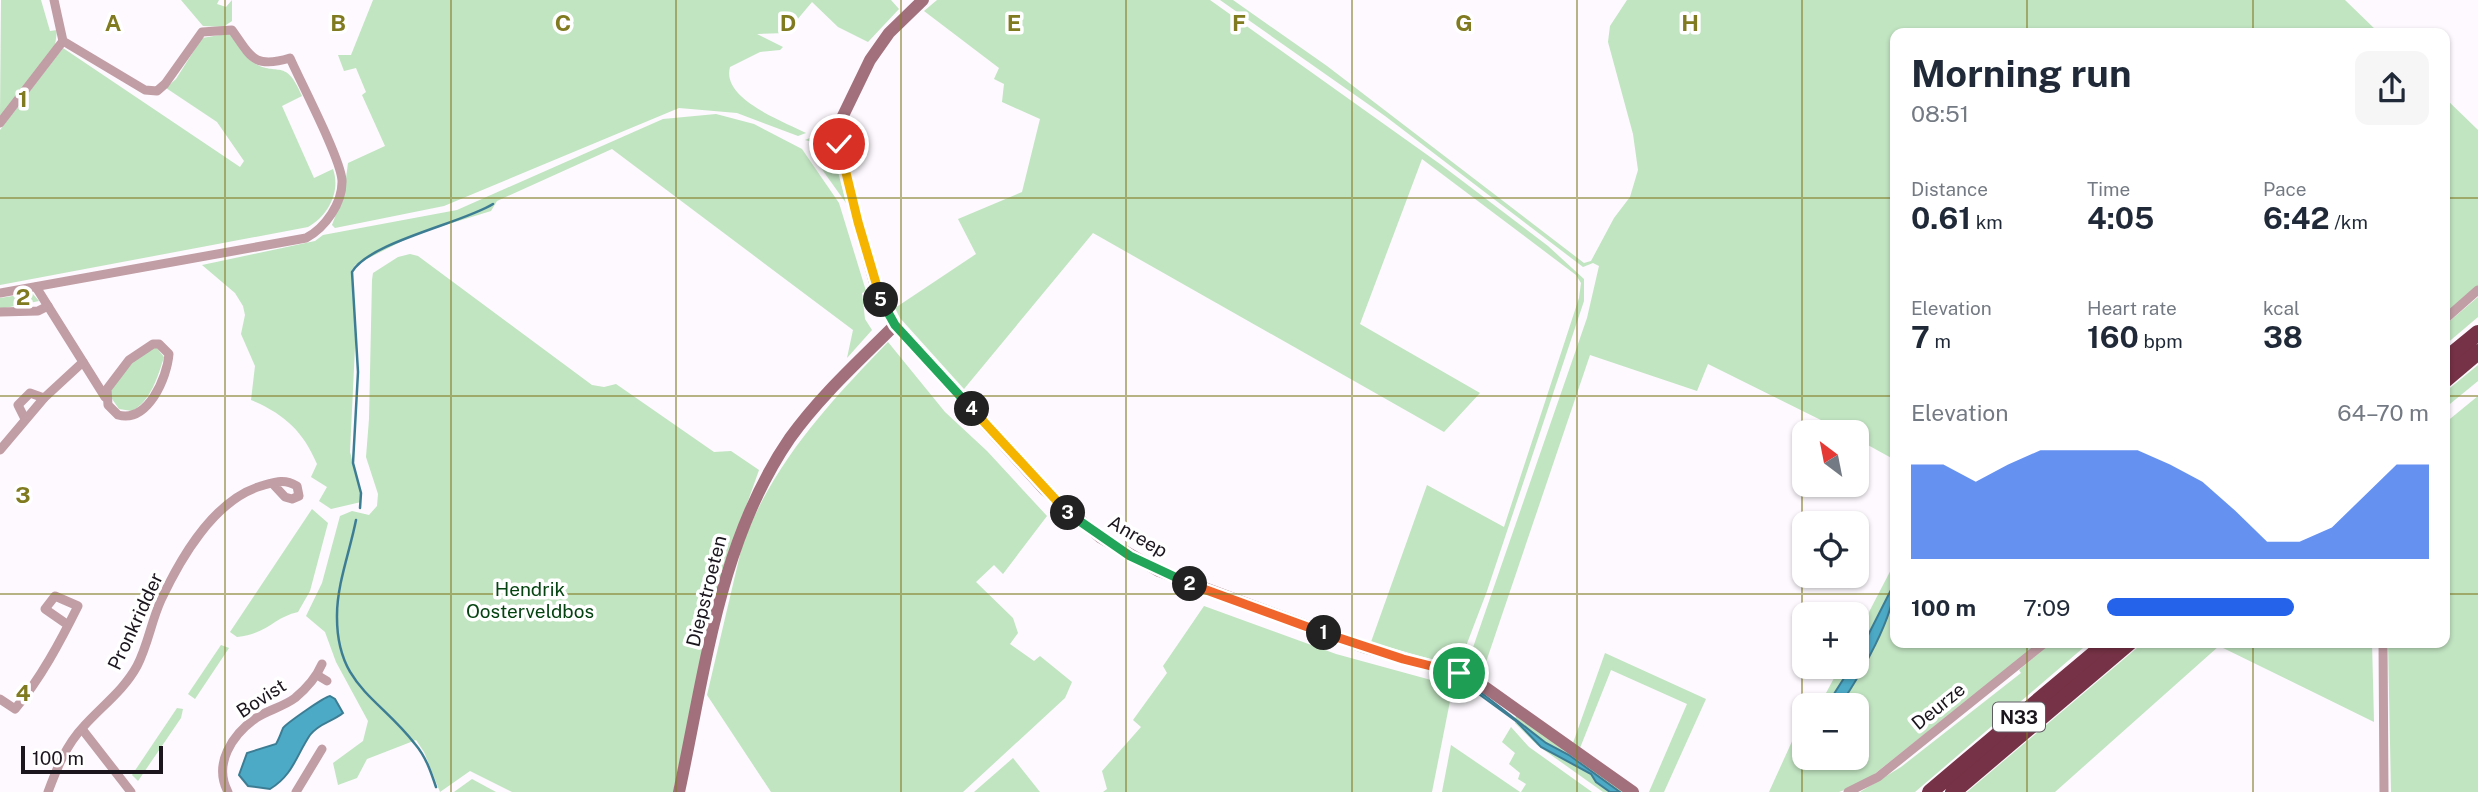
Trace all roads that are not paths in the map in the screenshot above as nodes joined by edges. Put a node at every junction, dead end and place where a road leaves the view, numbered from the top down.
1 (54, 0) edge
2 (923, 0) edge
3 (63, 41) junction
4 (0, 123) edge
5 (36, 287) junction
6 (2478, 290) edge
7 (0, 293) edge
8 (48, 306) junction
9 (0, 312) edge
10 (2450, 315) edge
11 (895, 325) junction
12 (2478, 333) edge
13 (2478, 352) edge
14 (2450, 356) edge
15 (83, 362) junction
16 (2450, 376) edge
17 (106, 397) junction
18 (44, 398) junction
19 (25, 419) junction
20 (0, 450) edge
21 (272, 483) dead end
22 (68, 625) dead end
23 (2039, 648) edge
24 (2101, 648) edge
25 (2123, 648) edge
26 (2383, 648) edge
27 (322, 664) dead end
28 (317, 675) junction
29 (327, 681) dead end
30 (0, 699) edge
31 (82, 729) junction
32 (322, 749) dead end
33 (48, 792) edge
34 (131, 792) edge
35 (228, 792) edge
36 (296, 792) edge
37 (680, 792) edge
38 (1633, 792) edge
39 (1848, 792) edge
40 (1930, 792) edge
41 (1953, 792) edge
42 (2384, 792) edge

1 - 3 street
2 - 11 street, Anreep
3 - 4 street
3 - 5 street
5 - 7 street
5 - 8 street
6 - 10 street
8 - 9 street
8 - 15 street
11 - 37 street, Diepstroeten
11 - 38 street, Anreep
12 - 14 highway
13 - 16 highway
15 - 17 street
15 - 18 street
17 - 17 street
18 - 19 street
18 - 19 street
19 - 20 street
21 - 31 street, Pronkridder
22 - 30 street
23 - 39 street, Deurze
24 - 40 highway, N33
25 - 41 highway, N33
26 - 42 street
27 - 28 street, Bovist
28 - 29 street
28 - 35 street, Bovist
31 - 33 street, Pronkridder
31 - 34 street
32 - 36 street

